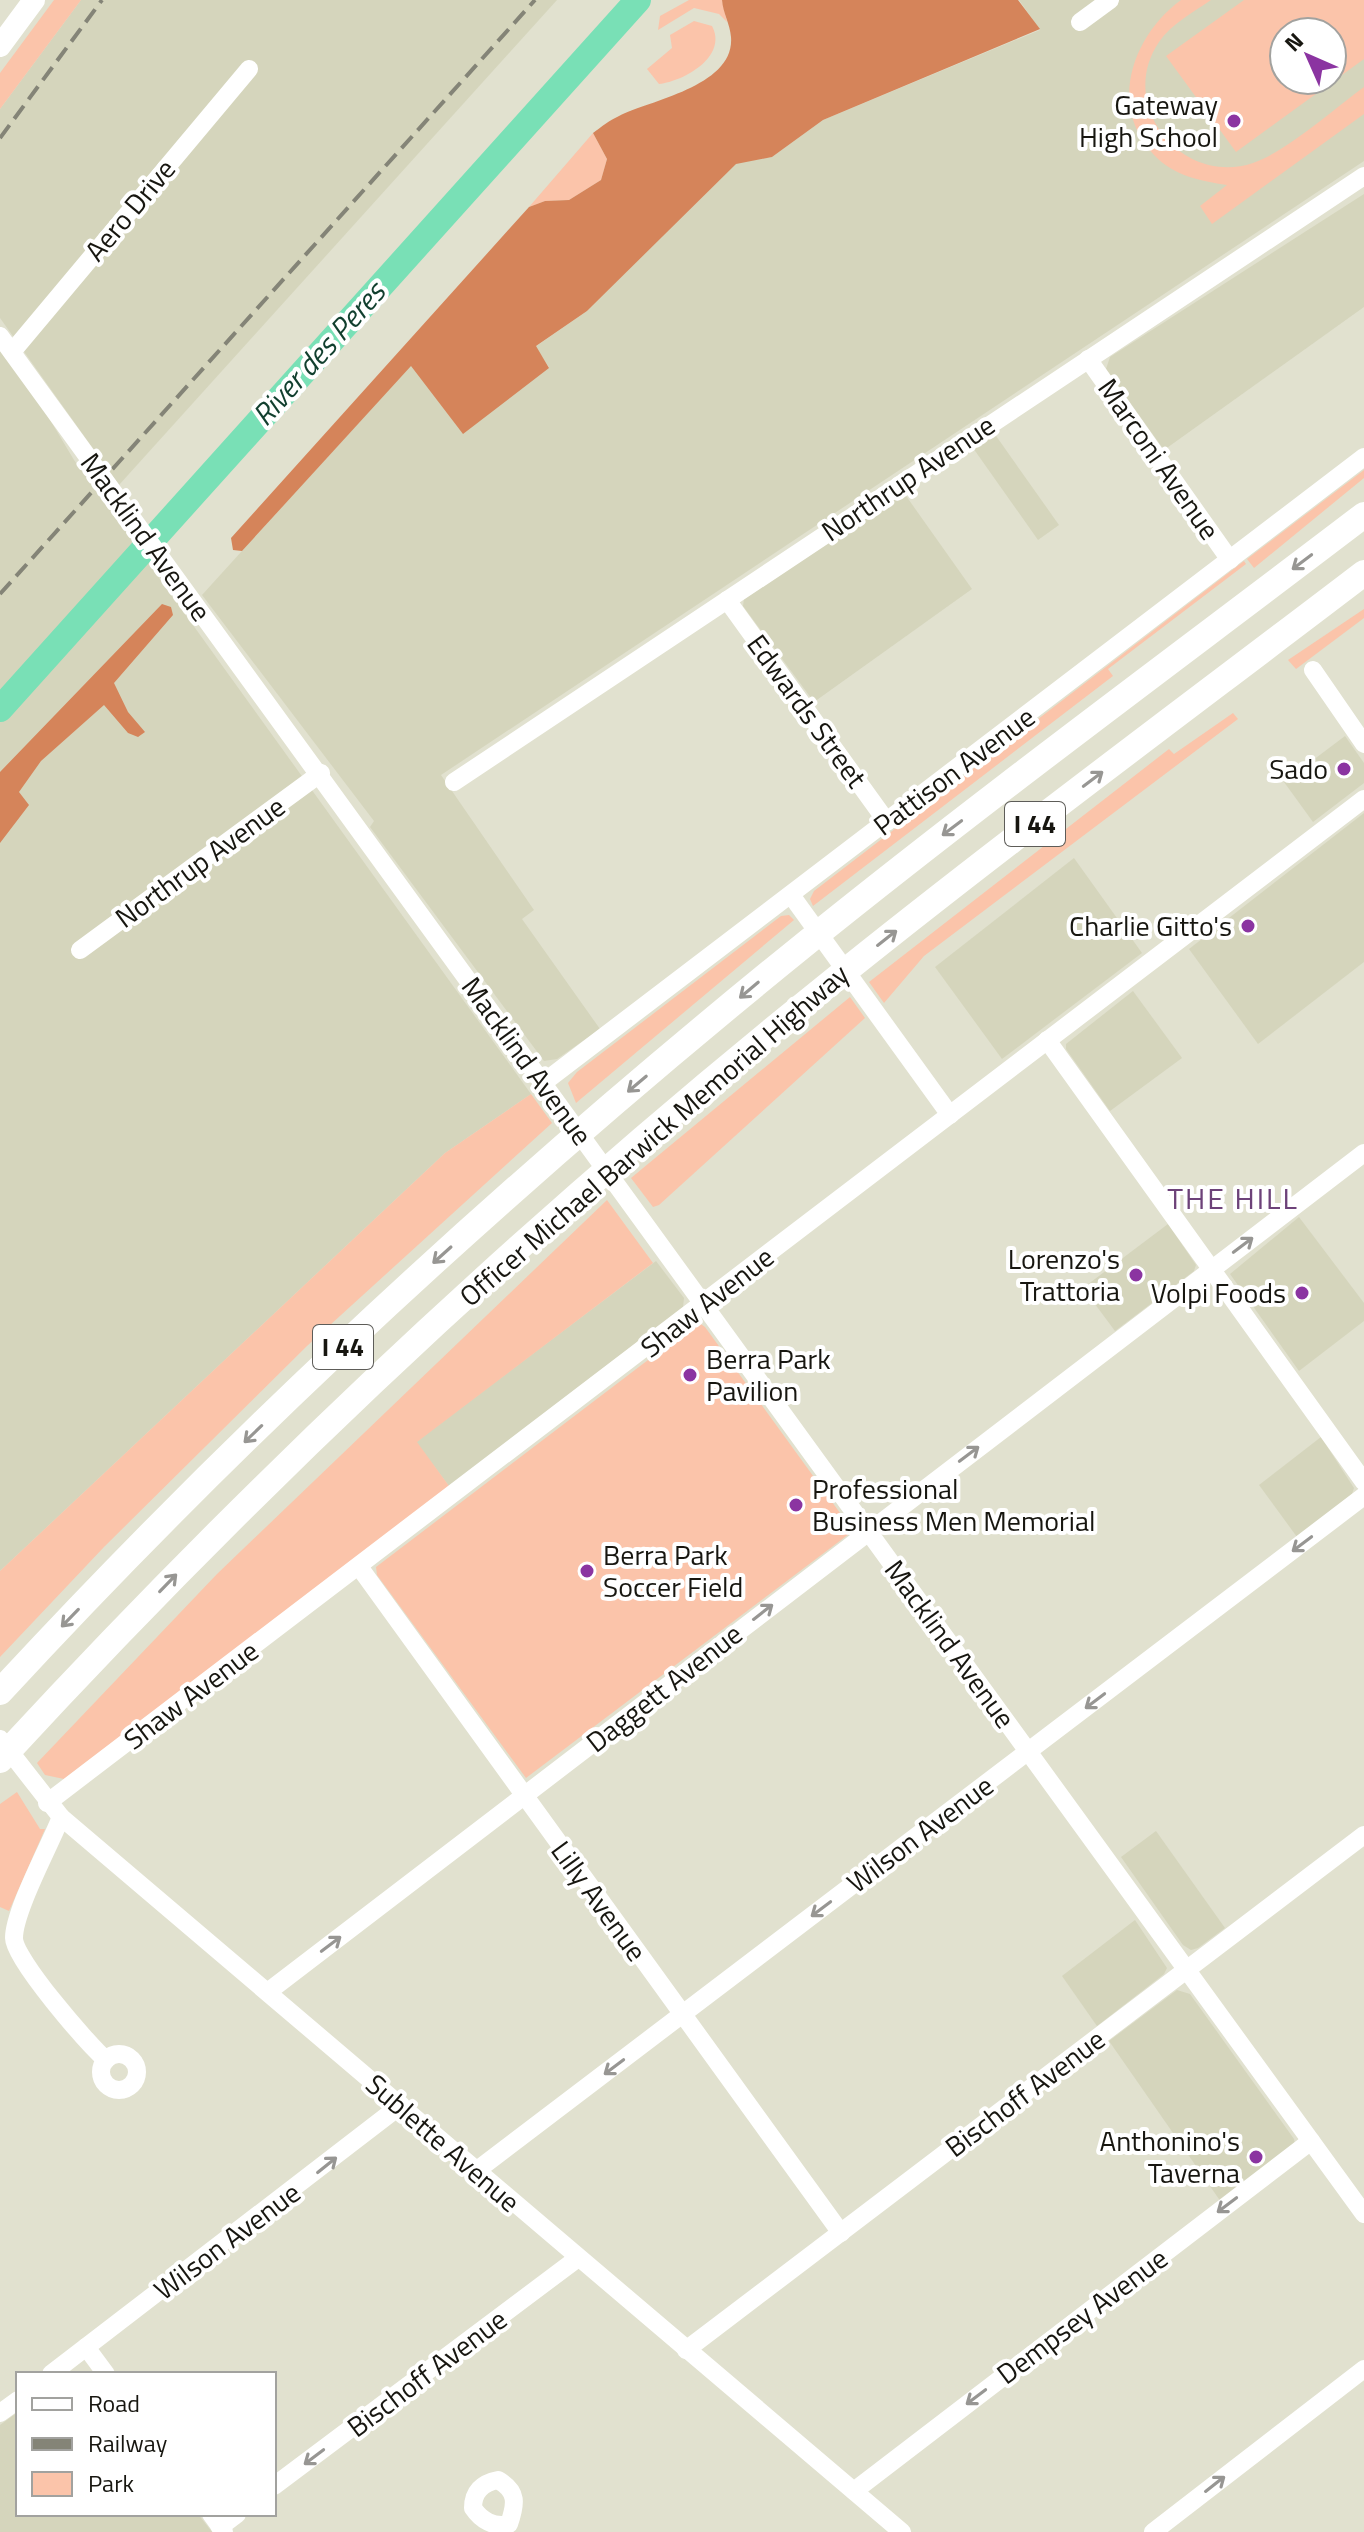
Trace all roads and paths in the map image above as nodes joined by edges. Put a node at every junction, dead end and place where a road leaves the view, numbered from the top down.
1 (34, 0) edge
2 (1110, 0) edge
3 (1080, 22) dead end
4 (0, 46) edge
5 (249, 69) dead end
6 (1364, 176) edge
7 (0, 336) edge
8 (12, 352) junction
9 (1088, 359) junction
10 (1364, 457) edge
11 (1364, 515) edge
12 (1230, 560) junction
13 (1364, 573) edge
14 (727, 600) junction
15 (1313, 670) dead end
16 (1364, 744) edge
17 (321, 773) junction
18 (454, 782) dead end
19 (1364, 799) edge
20 (887, 822) junction
21 (791, 895) junction
22 (80, 950) dead end
23 (1047, 1040) junction
24 (543, 1083) junction
25 (950, 1115) junction
26 (1364, 1153) edge
27 (1212, 1269) junction
28 (704, 1305) junction
29 (1364, 1482) edge
30 (1364, 1496) edge
31 (868, 1531) junction
32 (360, 1568) junction
33 (4, 1687) edge
34 (0, 1739) edge
35 (1028, 1752) junction
36 (0, 1760) edge
37 (523, 1796) junction
38 (47, 1803) junction
39 (61, 1817) junction
40 (1364, 1835) edge
41 (1187, 1970) junction
42 (269, 1991) junction
43 (682, 2015) junction
44 (106, 2060) dead end
45 (401, 2105) junction
46 (1311, 2141) junction
47 (476, 2171) junction
48 (1364, 2214) edge
49 (841, 2233) junction
50 (578, 2258) junction
51 (86, 2347) junction
52 (686, 2350) junction
53 (1364, 2369) edge
54 (54, 2372) edge
55 (105, 2372) edge
56 (276, 2484) edge
57 (854, 2491) junction
58 (902, 2532) edge
59 (1153, 2532) edge

1 - 4 main road
2 - 3 street
5 - 8 street, Aero Drive
6 - 9 street, Northrup Avenue
7 - 8 street, Macklind Avenue
8 - 17 street, Macklind Avenue
9 - 12 street, Marconi Avenue
9 - 14 street, Northrup Avenue
10 - 12 street, Pattison Avenue
11 -> 33 highway, Officer Michael Barwick Memorial Highway / I 44
12 - 20 street, Pattison Avenue
36 -> 13 highway, Officer Michael Barwick Memorial Highway / I 44
14 - 18 street, Northrup Avenue
14 - 20 street, Edwards Street
15 - 16 street
17 - 22 street, Northrup Avenue
17 - 24 street, Macklind Avenue
19 - 23 street, Shaw Avenue
20 - 21 street, Pattison Avenue
21 - 24 street, Pattison Avenue
21 - 25 street
23 - 25 street, Shaw Avenue
23 - 27 street
24 - 28 street, Macklind Avenue
25 - 28 street, Shaw Avenue
27 -> 26 street, Daggett Avenue
27 - 29 street
31 -> 27 street, Daggett Avenue
28 - 31 street, Macklind Avenue
28 - 32 street, Shaw Avenue
30 -> 35 street, Wilson Avenue
31 - 35 street, Macklind Avenue
37 -> 31 street, Daggett Avenue
32 - 37 street, Lilly Avenue
32 - 38 street, Shaw Avenue
34 - 38 street, Sublette Avenue
35 - 41 street, Macklind Avenue
35 -> 43 street, Wilson Avenue
42 -> 37 street, Daggett Avenue
37 - 43 street, Lilly Avenue
38 - 39 street, Sublette Avenue
39 - 42 street, Sublette Avenue
39 - 44 street
40 - 41 street, Bischoff Avenue
41 - 46 street, Macklind Avenue
41 - 49 street, Bischoff Avenue
42 - 45 street, Sublette Avenue
43 -> 47 street, Wilson Avenue
43 - 49 street, Lilly Avenue
45 - 47 street, Sublette Avenue
51 -> 45 street, Wilson Avenue
46 - 48 street, Macklind Avenue
46 -> 57 street, Dempsey Avenue
47 - 50 street, Sublette Avenue
49 - 52 street, Bischoff Avenue
50 - 52 street, Sublette Avenue
50 -> 56 street, Bischoff Avenue
51 - 54 street, Wilson Avenue
51 - 55 street
52 - 57 street, Sublette Avenue
59 -> 53 street
57 - 58 street, Sublette Avenue

